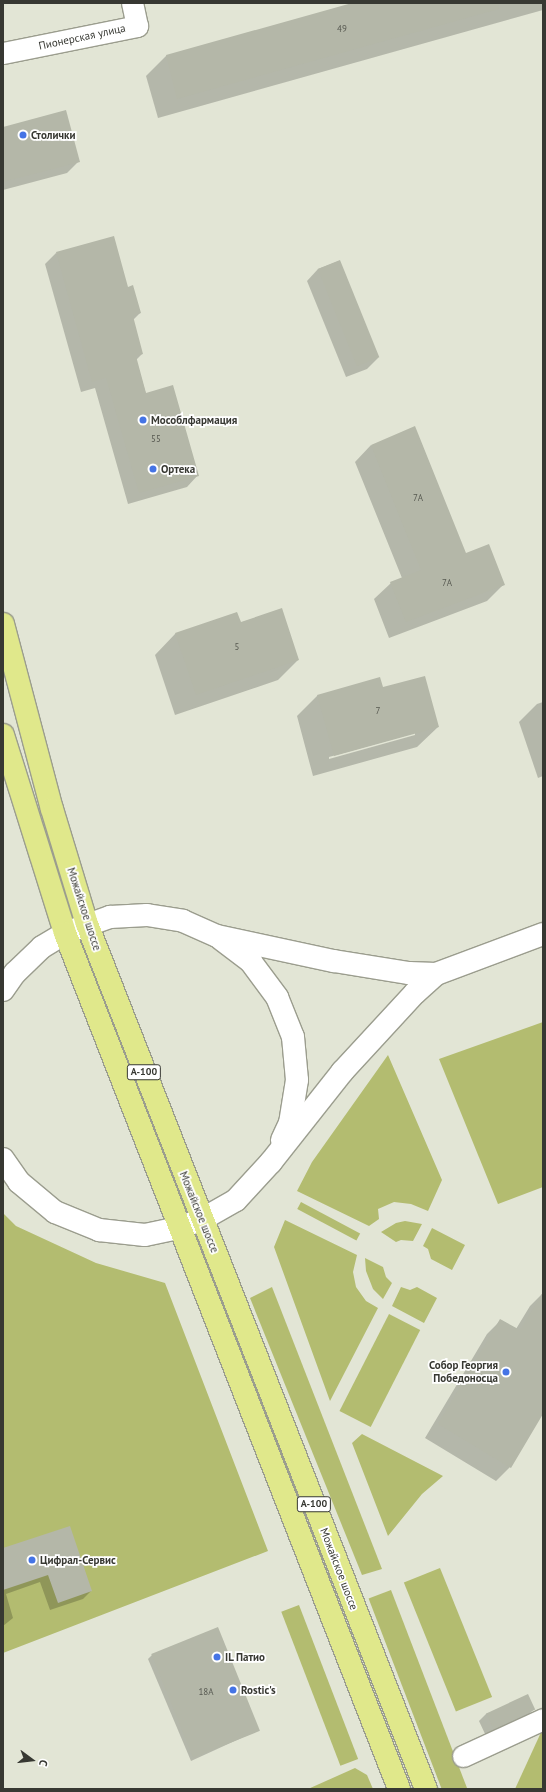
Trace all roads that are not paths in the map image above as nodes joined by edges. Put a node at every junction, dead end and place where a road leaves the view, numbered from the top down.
1 (132, 3) edge
2 (3, 53) edge
3 (3, 624) edge
4 (3, 735) edge
5 (87, 924) junction
6 (65, 933) junction
7 (543, 934) edge
8 (217, 936) junction
9 (436, 974) junction
10 (3, 990) edge
11 (3, 1159) edge
12 (272, 1162) junction
13 (202, 1220) junction
14 (178, 1228) junction
15 (543, 1719) edge
16 (463, 1756) dead end
17 (399, 1789) edge
18 (426, 1789) edge

1 - 2 street, Пионерская улица
3 - 5 main road, Можайское шоссе / А-100
4 - 6 main road, А-100
5 - 6 main road
5 - 8 main road
5 - 13 main road, Можайское шоссе / А-100
6 - 10 main road
6 - 14 main road, А-100
7 - 9 main road
8 - 9 main road
8 - 12 main road
9 - 12 main road
11 - 14 main road
12 - 13 main road
13 - 14 main road
13 - 18 main road, Можайское шоссе / А-100
14 - 17 main road, А-100
15 - 16 street

